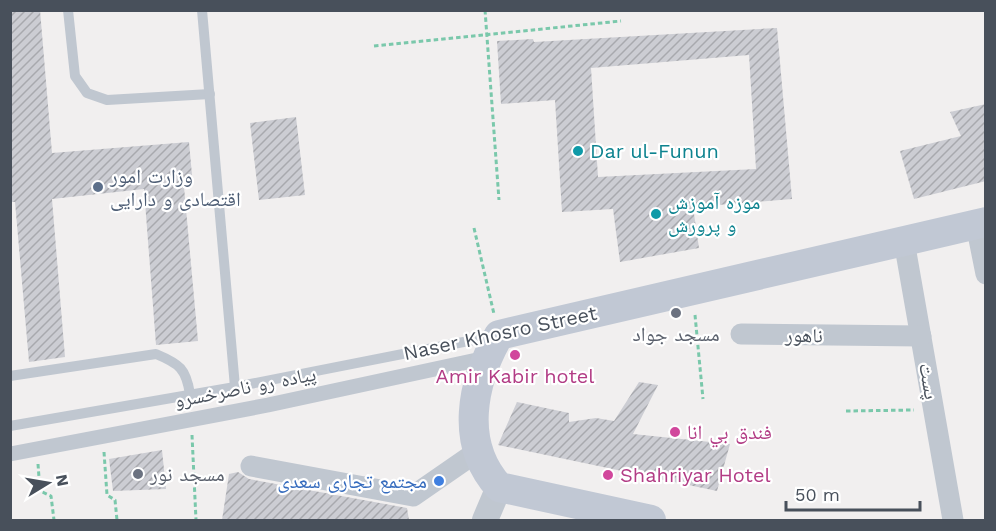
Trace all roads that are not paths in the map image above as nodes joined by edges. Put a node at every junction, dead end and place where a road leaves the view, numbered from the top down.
1 (68, 10) edge
2 (202, 10) edge
3 (210, 94) junction
4 (981, 223) edge
5 (904, 241) junction
6 (986, 274) edge
7 (741, 334) dead end
8 (921, 336) junction
9 (493, 343) junction
10 (10, 376) edge
11 (236, 387) junction
12 (190, 394) junction
13 (10, 426) edge
14 (478, 451) junction
15 (10, 454) edge
16 (251, 466) dead end
17 (499, 487) junction
18 (485, 520) edge
19 (651, 520) edge
20 (953, 520) edge

1 - 3 lane
2 - 3 lane
3 - 11 lane
4 - 5 main road, Naser Khosro Street
4 - 6 street
5 - 8 street, پست
5 - 9 main road, Naser Khosro Street
7 - 8 street, ناهور
8 - 20 street, پست
9 - 11 lane, Naser Khosro Street
9 - 14 main road
9 - 15 street, پیاده رو ناصرخسرو
10 - 12 lane
11 - 12 lane, Naser Khosro Street
12 - 13 lane, Naser Khosro Street
14 - 16 street
14 - 17 main road
17 - 18 street
17 - 19 main road

